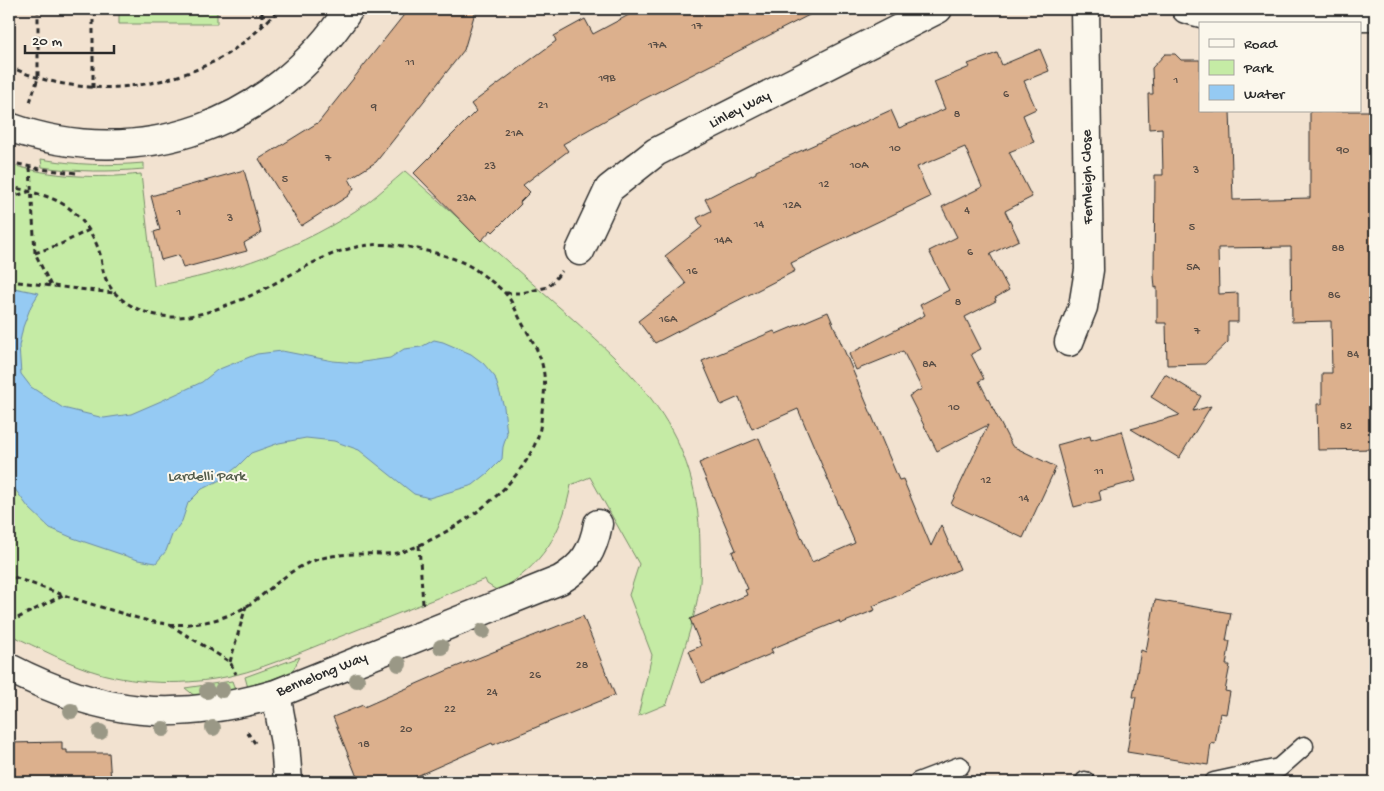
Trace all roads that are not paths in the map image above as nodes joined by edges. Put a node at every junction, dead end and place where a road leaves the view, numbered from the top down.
1 (349, 9) edge
2 (938, 9) edge
3 (1085, 9) edge
4 (1186, 9) edge
5 (1375, 18) edge
6 (18, 118) edge
7 (580, 252) road end
8 (1069, 342) dead end
9 (598, 524) dead end
10 (9, 668) edge
11 (276, 694) junction
12 (1304, 746) dead end
13 (960, 766) dead end
14 (288, 782) edge
15 (918, 782) edge
16 (1214, 782) edge

1 - 6 street
2 - 7 street, Linley Way
3 - 8 street, Fernleigh Close
4 - 5 street
9 - 11 street, Bennelong Way
10 - 11 street, Bennelong Way
11 - 14 street
12 - 16 lane
13 - 15 lane

